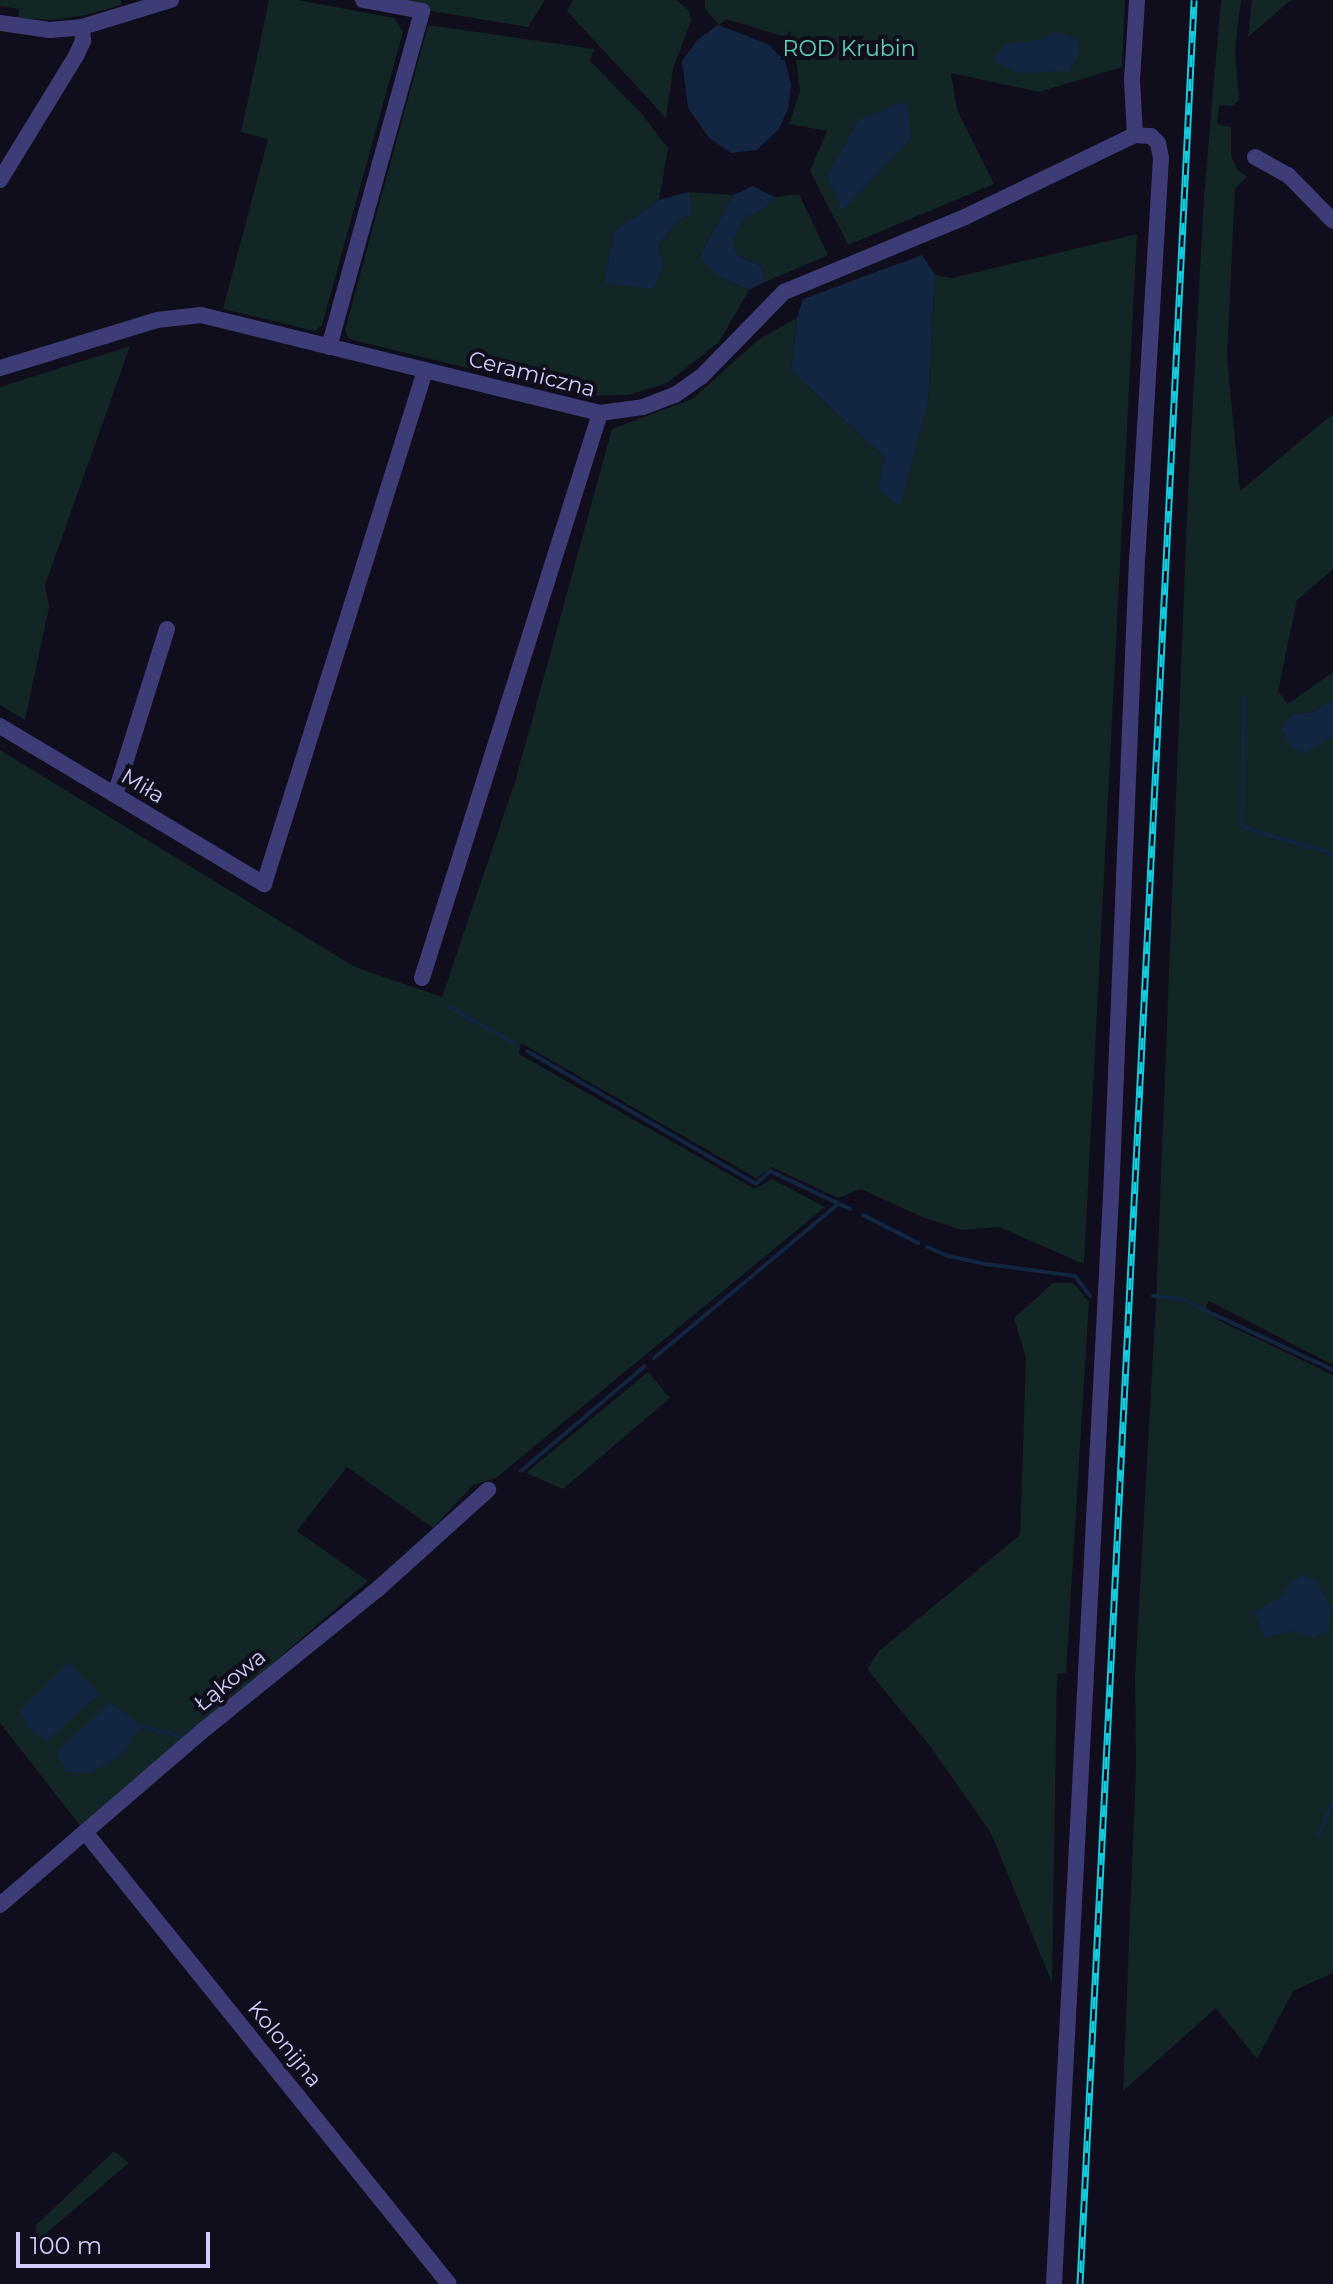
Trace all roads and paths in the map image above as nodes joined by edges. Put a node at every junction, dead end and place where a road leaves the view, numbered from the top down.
1 (171, 0) edge
2 (363, 0) edge
3 (1137, 0) edge
4 (0, 23) edge
5 (82, 27) junction
6 (1135, 135) junction
7 (1255, 157) dead end
8 (2, 173) edge
9 (1333, 221) edge
10 (329, 347) junction
11 (0, 368) edge
12 (425, 371) junction
13 (600, 413) junction
14 (167, 629) dead end
15 (0, 726) edge
16 (115, 795) junction
17 (422, 978) dead end
18 (488, 1490) dead end
19 (85, 1832) junction
20 (0, 1905) edge
21 (449, 2284) edge
22 (1054, 2284) edge

1 - 5 street
2 - 10 street
3 - 6 street
4 - 5 street
5 - 8 street
6 - 13 street, Ceramiczna
6 - 22 street
7 - 9 street
10 - 11 street, Ceramiczna
10 - 12 street, Ceramiczna
12 - 13 street, Ceramiczna
12 - 16 street, Miła
13 - 17 street
14 - 16 street
15 - 16 street, Miła
18 - 19 street, Łąkowa
19 - 20 street, Łąkowa
19 - 21 street, Kolonijna

